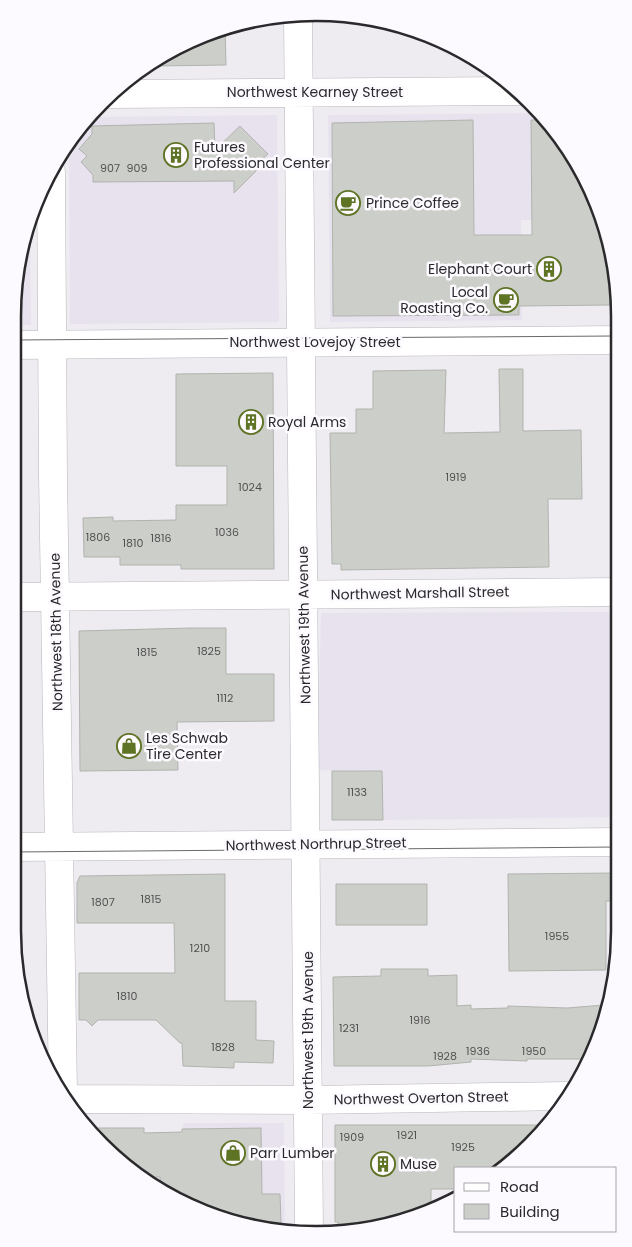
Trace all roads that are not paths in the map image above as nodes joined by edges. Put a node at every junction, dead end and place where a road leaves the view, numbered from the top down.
1 (298, 22) edge
2 (506, 91) edge
3 (299, 92) junction
4 (122, 94) edge
5 (51, 188) edge
6 (611, 340) edge
7 (301, 342) junction
8 (52, 344) junction
9 (21, 345) edge
10 (611, 592) edge
11 (304, 594) junction
12 (21, 597) edge
13 (55, 597) junction
14 (611, 842) edge
15 (307, 845) junction
16 (21, 847) edge
17 (60, 847) junction
18 (63, 1081) edge
19 (560, 1096) edge
20 (74, 1099) edge
21 (308, 1100) junction
22 (309, 1226) edge

1 - 3 street, Northwest 19th Avenue
2 - 3 street, Northwest Kearney Street
3 - 4 street, Northwest Kearney Street
3 - 7 street, Northwest 19th Avenue
5 - 8 street, Northwest 18th Avenue
6 - 7 street, Northwest Lovejoy Street
7 - 8 street, Northwest Lovejoy Street
7 - 11 street, Northwest 19th Avenue
8 - 9 street, Northwest Lovejoy Street
8 - 13 street, Northwest 18th Avenue
10 - 11 street, Northwest Marshall Street
11 - 13 street, Northwest Marshall Street
11 - 15 street, Northwest 19th Avenue
12 - 13 street, Northwest Marshall Street
13 - 17 street, Northwest 18th Avenue
14 - 15 street, Northwest Northrup Street
15 - 17 street, Northwest Northrup Street
15 - 21 street, Northwest 19th Avenue
16 - 17 street, Northwest Northrup Street
17 - 18 street, Northwest 18th Avenue
19 - 21 street, Northwest Overton Street
20 - 21 street, Northwest Overton Street
21 - 22 street, Northwest 19th Avenue

